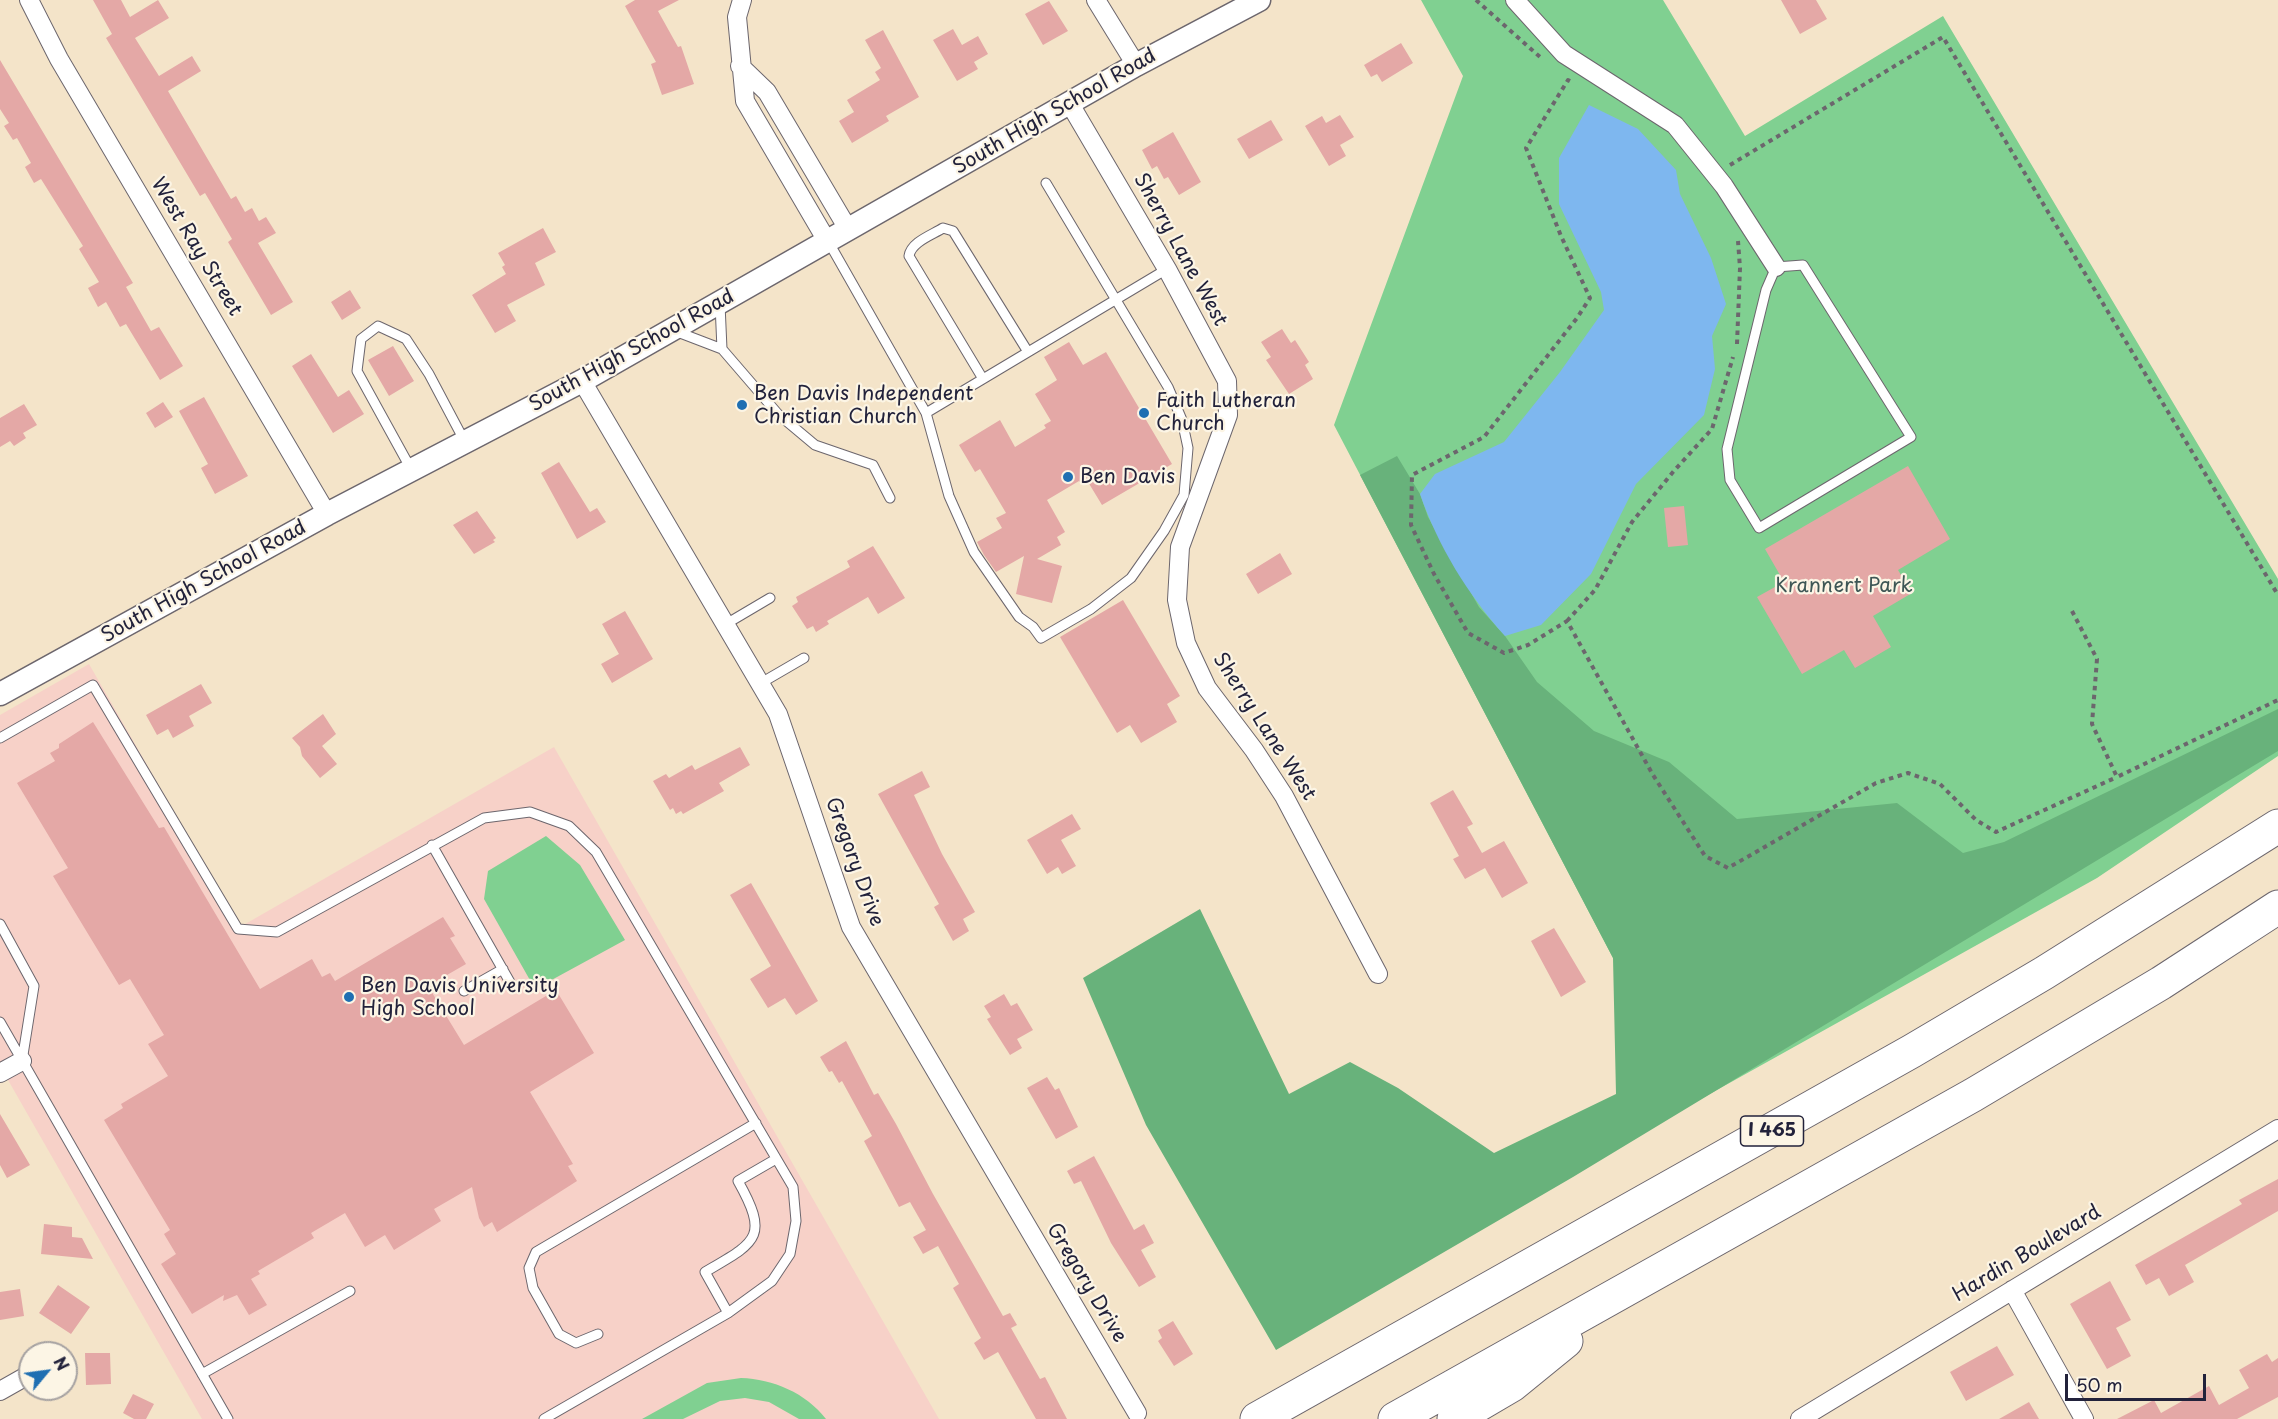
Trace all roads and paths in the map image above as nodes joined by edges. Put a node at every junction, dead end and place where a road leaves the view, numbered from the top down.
1 (29, 0) edge
2 (742, 0) edge
3 (1096, 0) edge
4 (1259, 0) edge
5 (1476, 0) edge
6 (1515, 0) edge
7 (1543, 59) dead end
8 (1136, 65) junction
9 (740, 66) junction
10 (1559, 73) dead end
11 (1568, 80) junction
12 (1578, 86) dead end
13 (1070, 104) junction
14 (1736, 160) dead end
15 (1046, 183) dead end
16 (848, 229) junction
17 (1738, 236) dead end
18 (827, 241) junction
19 (1776, 267) junction
20 (1167, 269) junction
21 (1117, 299) junction
22 (720, 302) junction
23 (673, 330) junction
24 (722, 349) junction
25 (1028, 352) junction
26 (983, 379) junction
27 (582, 381) junction
28 (926, 413) junction
29 (465, 442) junction
30 (412, 470) junction
31 (890, 498) dead end
32 (327, 514) junction
33 (2278, 595) edge
34 (770, 598) dead end
35 (2072, 611) dead end
36 (1567, 621) junction
37 (726, 624) junction
38 (804, 658) dead end
39 (761, 683) junction
40 (0, 694) edge
41 (2278, 700) edge
42 (0, 738) edge
43 (2117, 777) junction
44 (2278, 826) edge
45 (432, 845) junction
46 (2278, 907) edge
47 (0, 924) edge
48 (503, 969) junction
49 (1378, 974) dead end
50 (511, 984) dead end
51 (464, 991) dead end
52 (0, 1022) edge
53 (22, 1061) junction
54 (0, 1073) edge
55 (756, 1123) junction
56 (2278, 1129) edge
57 (776, 1159) junction
58 (1630, 1288) junction
59 (2012, 1290) junction
60 (350, 1291) dead end
61 (728, 1313) junction
62 (598, 1334) dead end
63 (202, 1374) junction
64 (18, 1381) edge
65 (0, 1391) edge
66 (1137, 1413) dead end
67 (228, 1419) edge
68 (544, 1419) edge
69 (1257, 1419) edge
70 (1395, 1419) edge
71 (1454, 1419) edge
72 (1800, 1419) edge
73 (2084, 1419) edge

1 - 32 street, West Ray Street
2 - 9 street
3 - 8 street
4 - 8 street, South High School Road
5 - 7 path
6 - 19 street
8 - 13 street, South High School Road
9 - 16 street
9 - 18 street
10 - 11 path
11 - 12 path
11 - 36 path
13 - 16 street, South High School Road
13 - 20 street, Sherry Lane West
14 - 33 path
15 - 21 lane
16 - 18 street, South High School Road
17 - 36 path
18 - 22 street, South High School Road
18 - 28 lane
19 - 19 lane
20 - 21 lane
20 - 49 street, Sherry Lane West
21 - 25 lane
21 - 28 lane
22 - 23 street, South High School Road
22 - 24 lane
23 - 24 lane
23 - 27 street, South High School Road
24 - 31 lane
25 - 26 lane
25 - 26 lane
26 - 28 lane
27 - 29 street, South High School Road
27 - 37 street, Gregory Drive
29 - 30 street, South High School Road
29 - 30 lane
30 - 32 street, South High School Road
32 - 40 street, South High School Road
34 - 37 lane
35 - 43 path
36 - 43 path
37 - 39 street, Gregory Drive
38 - 39 lane
39 - 66 street, Gregory Drive
41 - 43 path
42 - 45 lane
44 - 69 highway, I 465
45 - 48 lane
45 - 55 lane
46 - 58 highway
47 - 53 lane
48 - 50 lane
48 - 51 lane
52 - 53 lane
53 - 54 street
53 - 63 lane
55 - 57 lane
55 - 62 lane
56 - 59 street, Hardin Boulevard
57 - 61 lane
57 - 61 lane
58 - 70 highway
58 - 71 highway
59 - 72 street, Hardin Boulevard
59 - 73 street
60 - 63 lane
61 - 68 lane
63 - 67 lane
64 - 65 street

